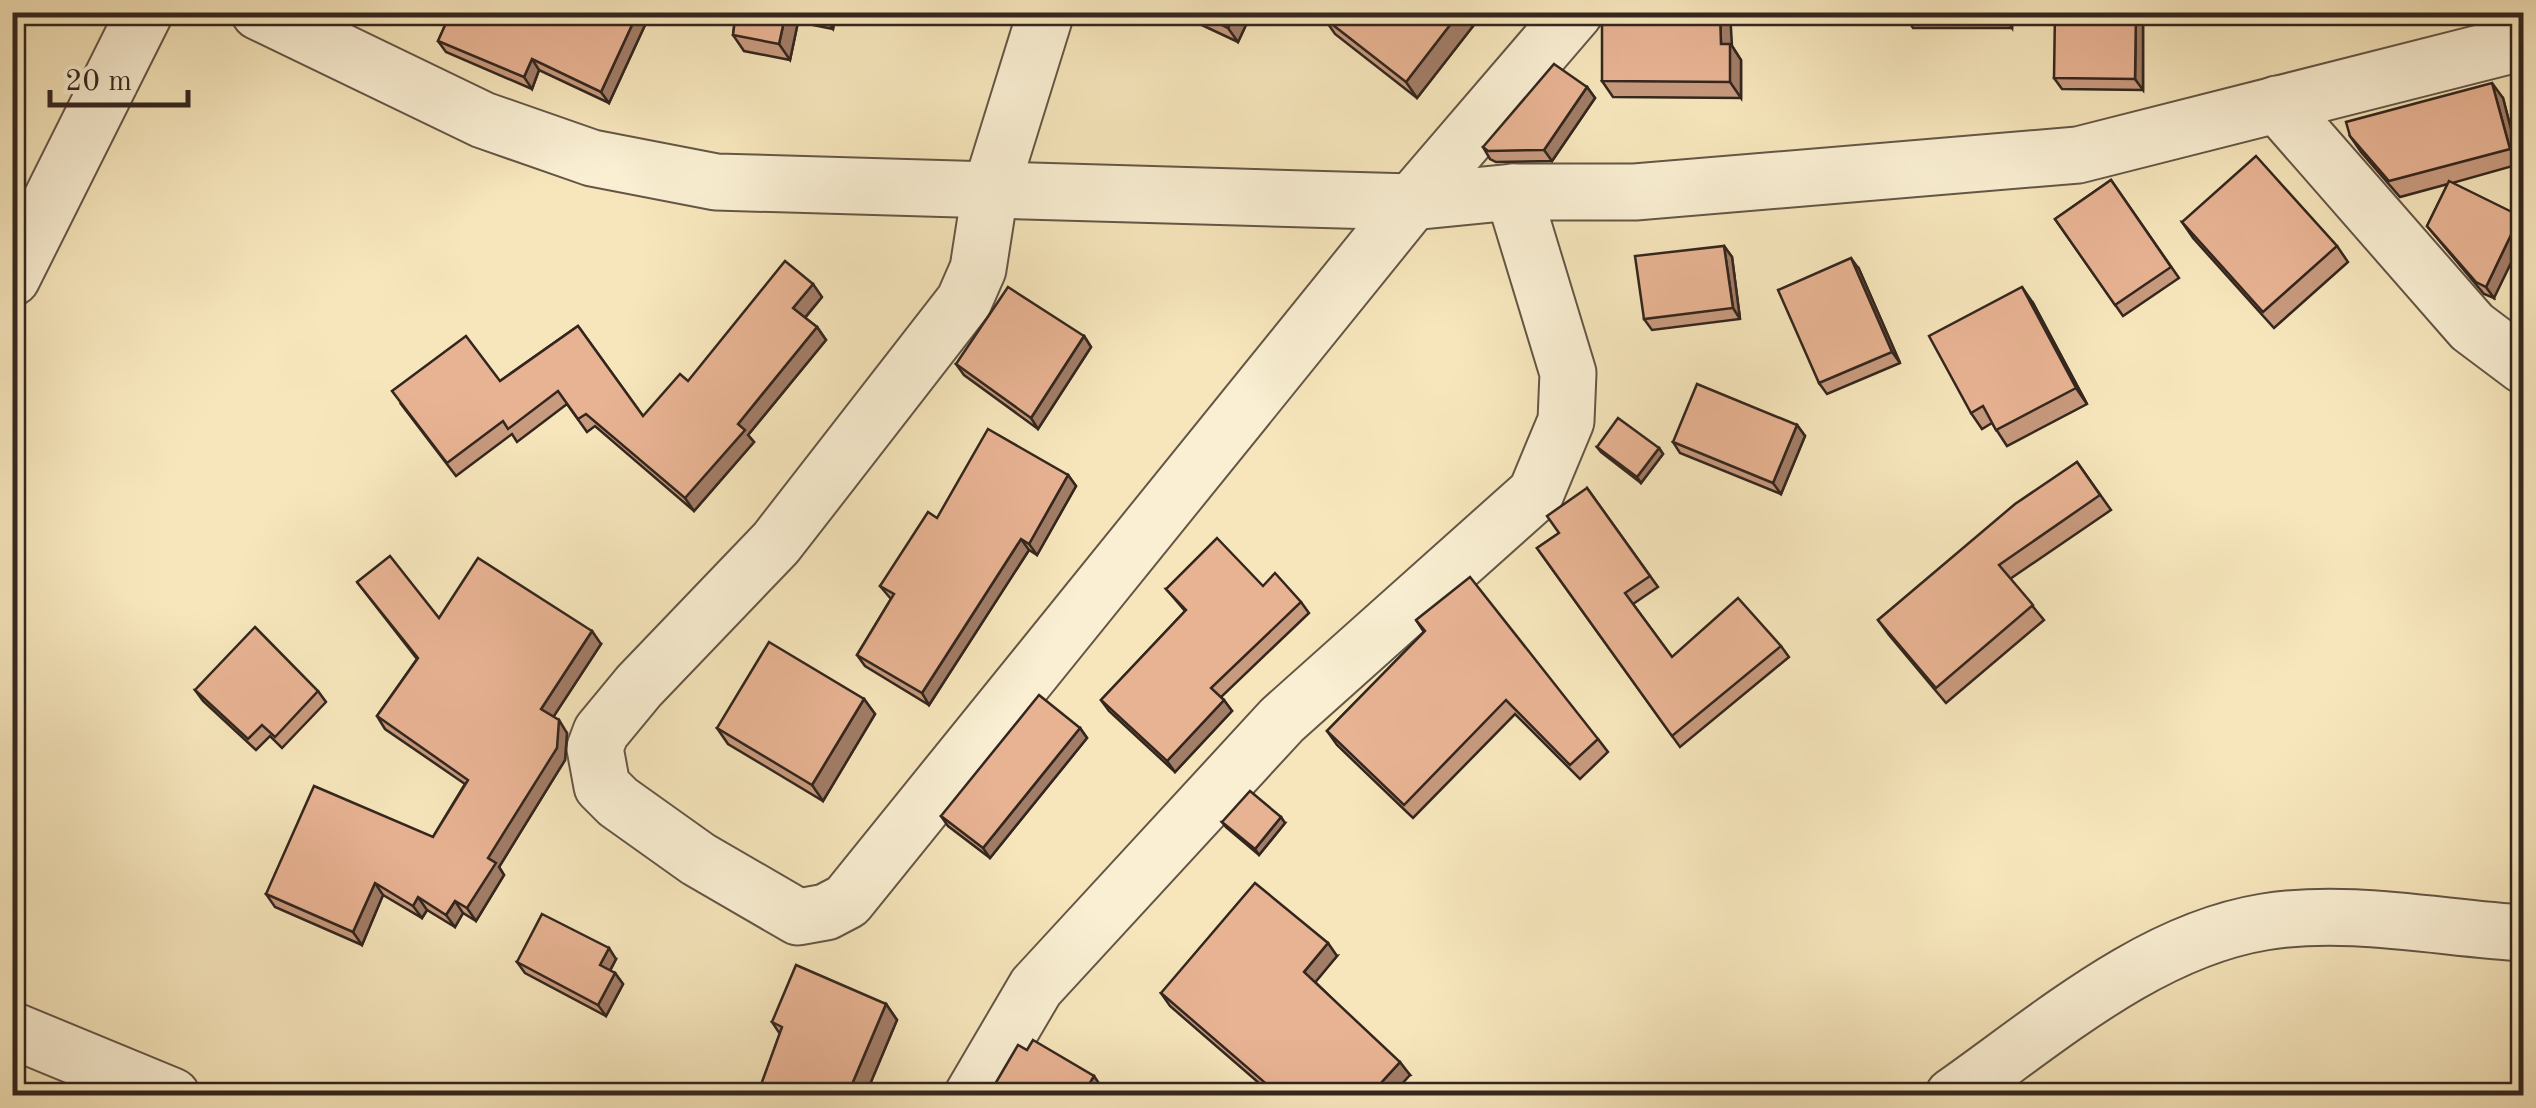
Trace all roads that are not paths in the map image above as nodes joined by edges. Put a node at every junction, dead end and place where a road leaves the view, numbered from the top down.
1 (145, 12) edge
2 (259, 12) edge
3 (1046, 12) edge
4 (1575, 12) edge
5 (2496, 36) edge
6 (2277, 104) junction
7 (990, 192) junction
8 (1513, 192) junction
9 (1412, 202) junction
10 (12, 278) edge
11 (2524, 366) edge
12 (2524, 933) edge
13 (12, 1030) edge
14 (172, 1096) edge
15 (972, 1096) edge
16 (1954, 1096) edge

1 - 10 street
2 - 7 street
3 - 7 street
4 - 9 street
5 - 6 street
6 - 8 street
6 - 11 street
7 - 9 street
7 - 9 street
8 - 9 street
8 - 15 street
12 - 16 street
13 - 14 street

